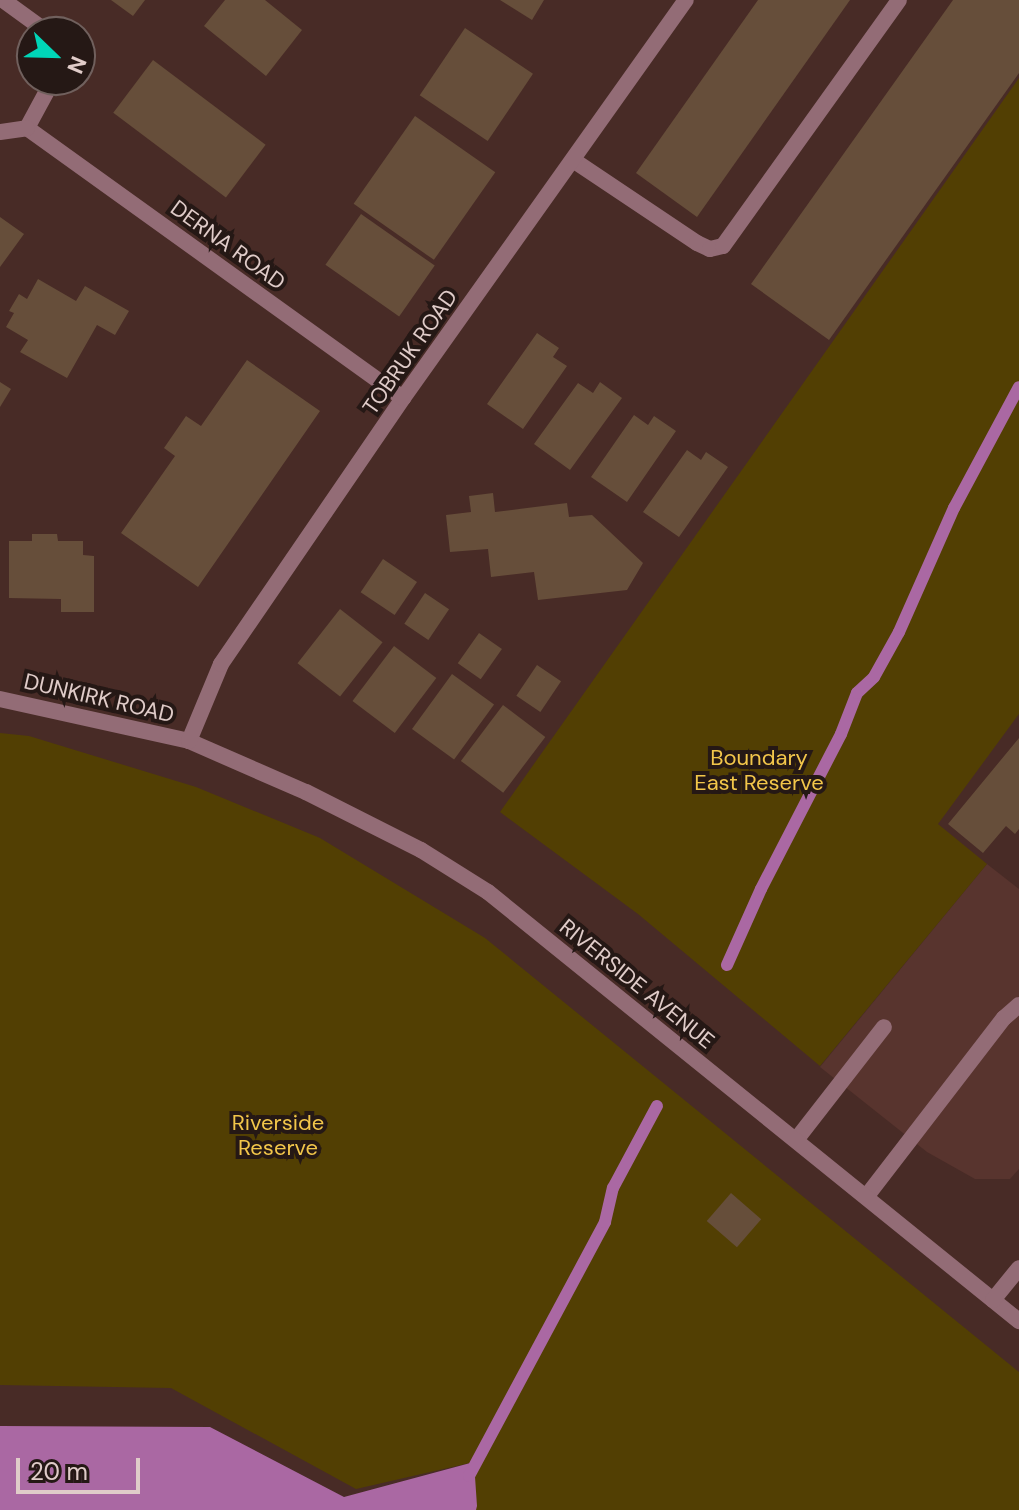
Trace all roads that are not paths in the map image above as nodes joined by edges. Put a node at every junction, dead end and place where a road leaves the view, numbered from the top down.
1 (3, 0) edge
2 (686, 0) edge
3 (899, 0) edge
4 (25, 16) edge
5 (44, 96) edge
6 (27, 128) junction
7 (0, 132) edge
8 (573, 160) junction
9 (403, 398) junction
10 (0, 699) edge
11 (189, 741) junction
12 (1019, 1005) edge
13 (884, 1027) dead end
14 (796, 1140) junction
15 (866, 1197) junction
16 (1019, 1268) edge
17 (993, 1300) junction
18 (1019, 1321) edge

1 - 4 street
2 - 8 street, TOBRUK ROAD
3 - 8 street
5 - 6 street
6 - 7 street
6 - 9 street, DERNA ROAD
8 - 9 street, TOBRUK ROAD
9 - 11 street, TOBRUK ROAD
10 - 11 street, DUNKIRK ROAD
11 - 14 street, RIVERSIDE AVENUE
12 - 15 street
13 - 14 street
14 - 15 street, RIVERSIDE AVENUE
15 - 17 street, RIVERSIDE AVENUE
16 - 17 street
17 - 18 street, RIVERSIDE AVENUE

